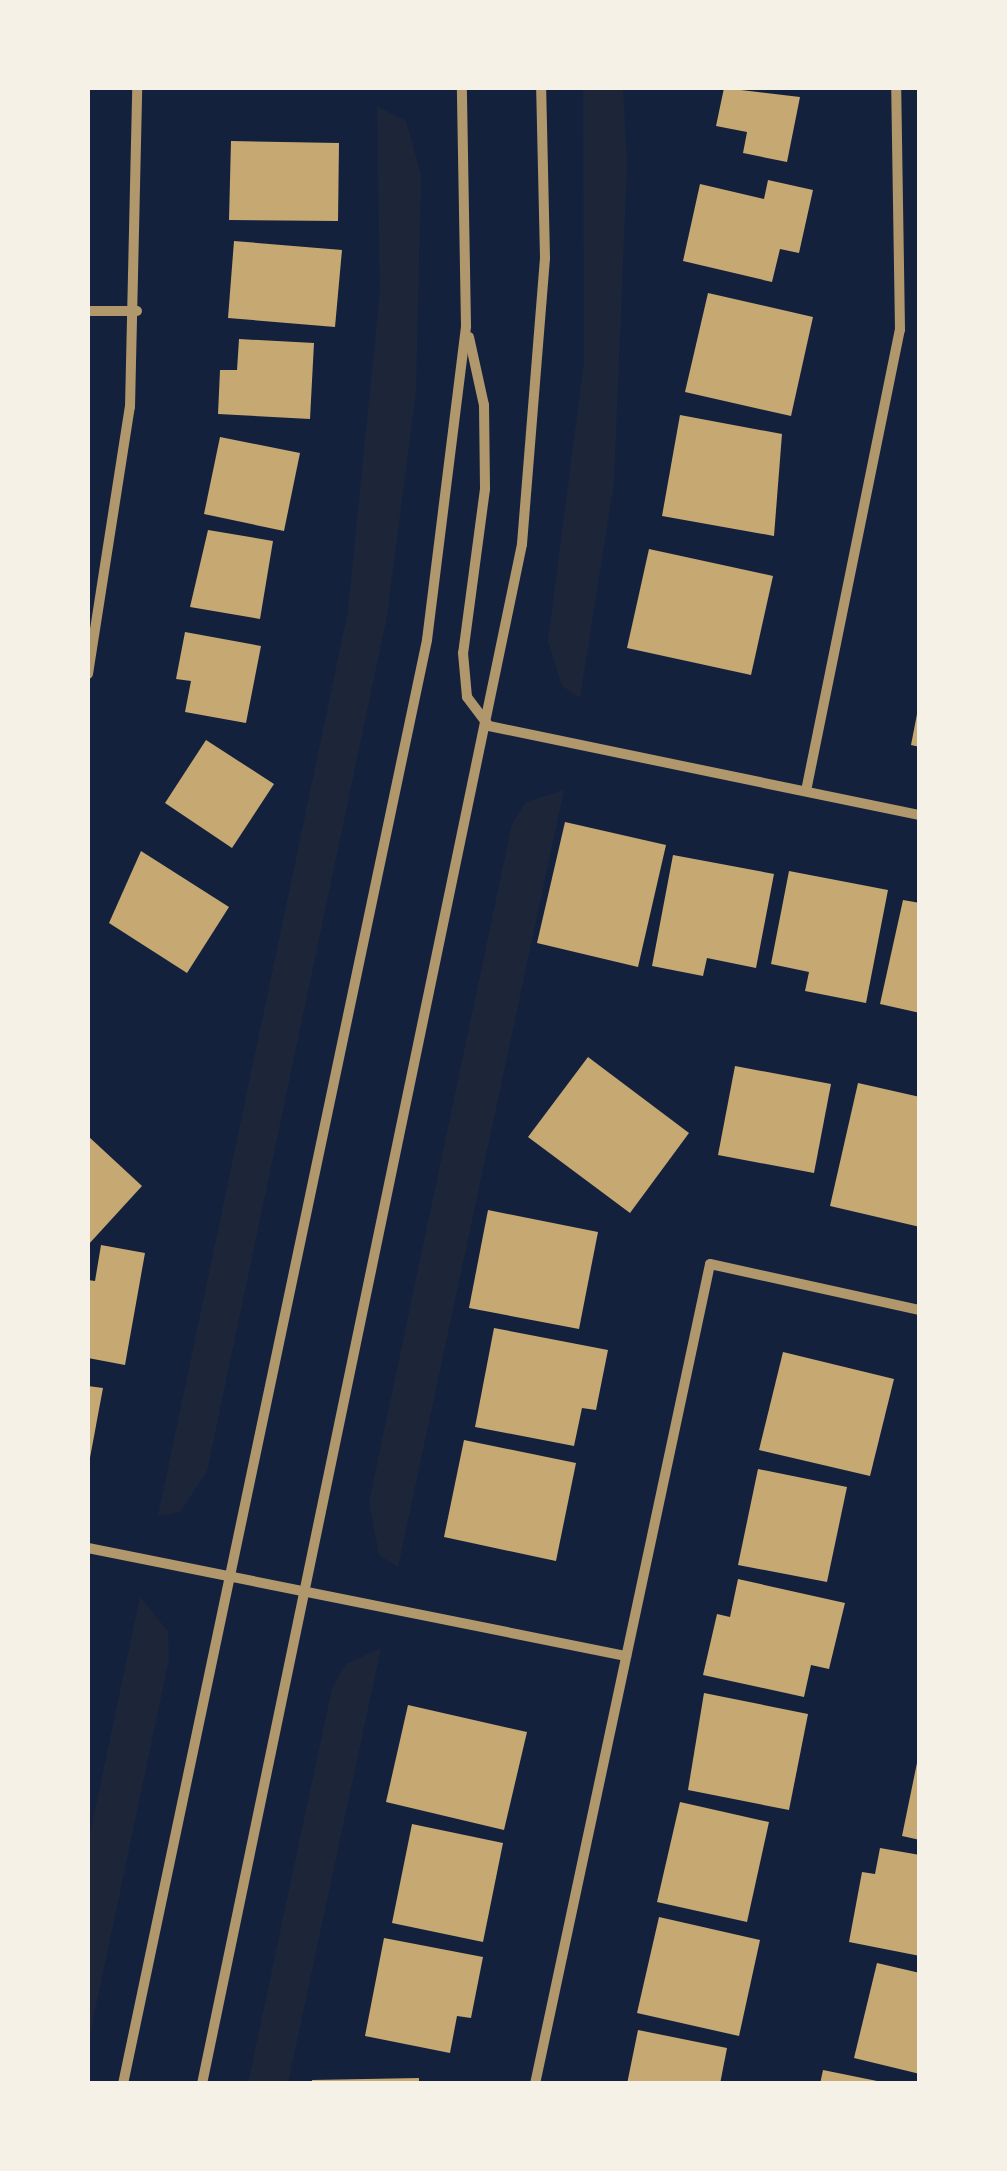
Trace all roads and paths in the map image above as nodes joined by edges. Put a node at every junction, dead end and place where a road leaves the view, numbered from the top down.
1 (137, 88) edge
2 (462, 88) edge
3 (541, 88) edge
4 (896, 88) edge
5 (88, 311) edge
6 (137, 311) junction
7 (466, 326) junction
8 (88, 674) edge
9 (489, 726) junction
10 (806, 790) junction
11 (920, 815) edge
12 (920, 1310) edge
13 (88, 1548) edge
14 (230, 1578) junction
15 (304, 1593) junction
16 (626, 1656) junction
17 (123, 2084) edge
18 (202, 2084) edge
19 (535, 2084) edge

1 - 6 street
2 - 7 street
3 - 9 street
4 - 10 street
5 - 6 street
6 - 8 street
7 - 9 street
7 - 14 street
9 - 10 street
9 - 15 street
10 - 11 street
12 - 16 street
13 - 14 street
14 - 15 street
14 - 17 street
15 - 16 street
15 - 18 street
16 - 19 street

